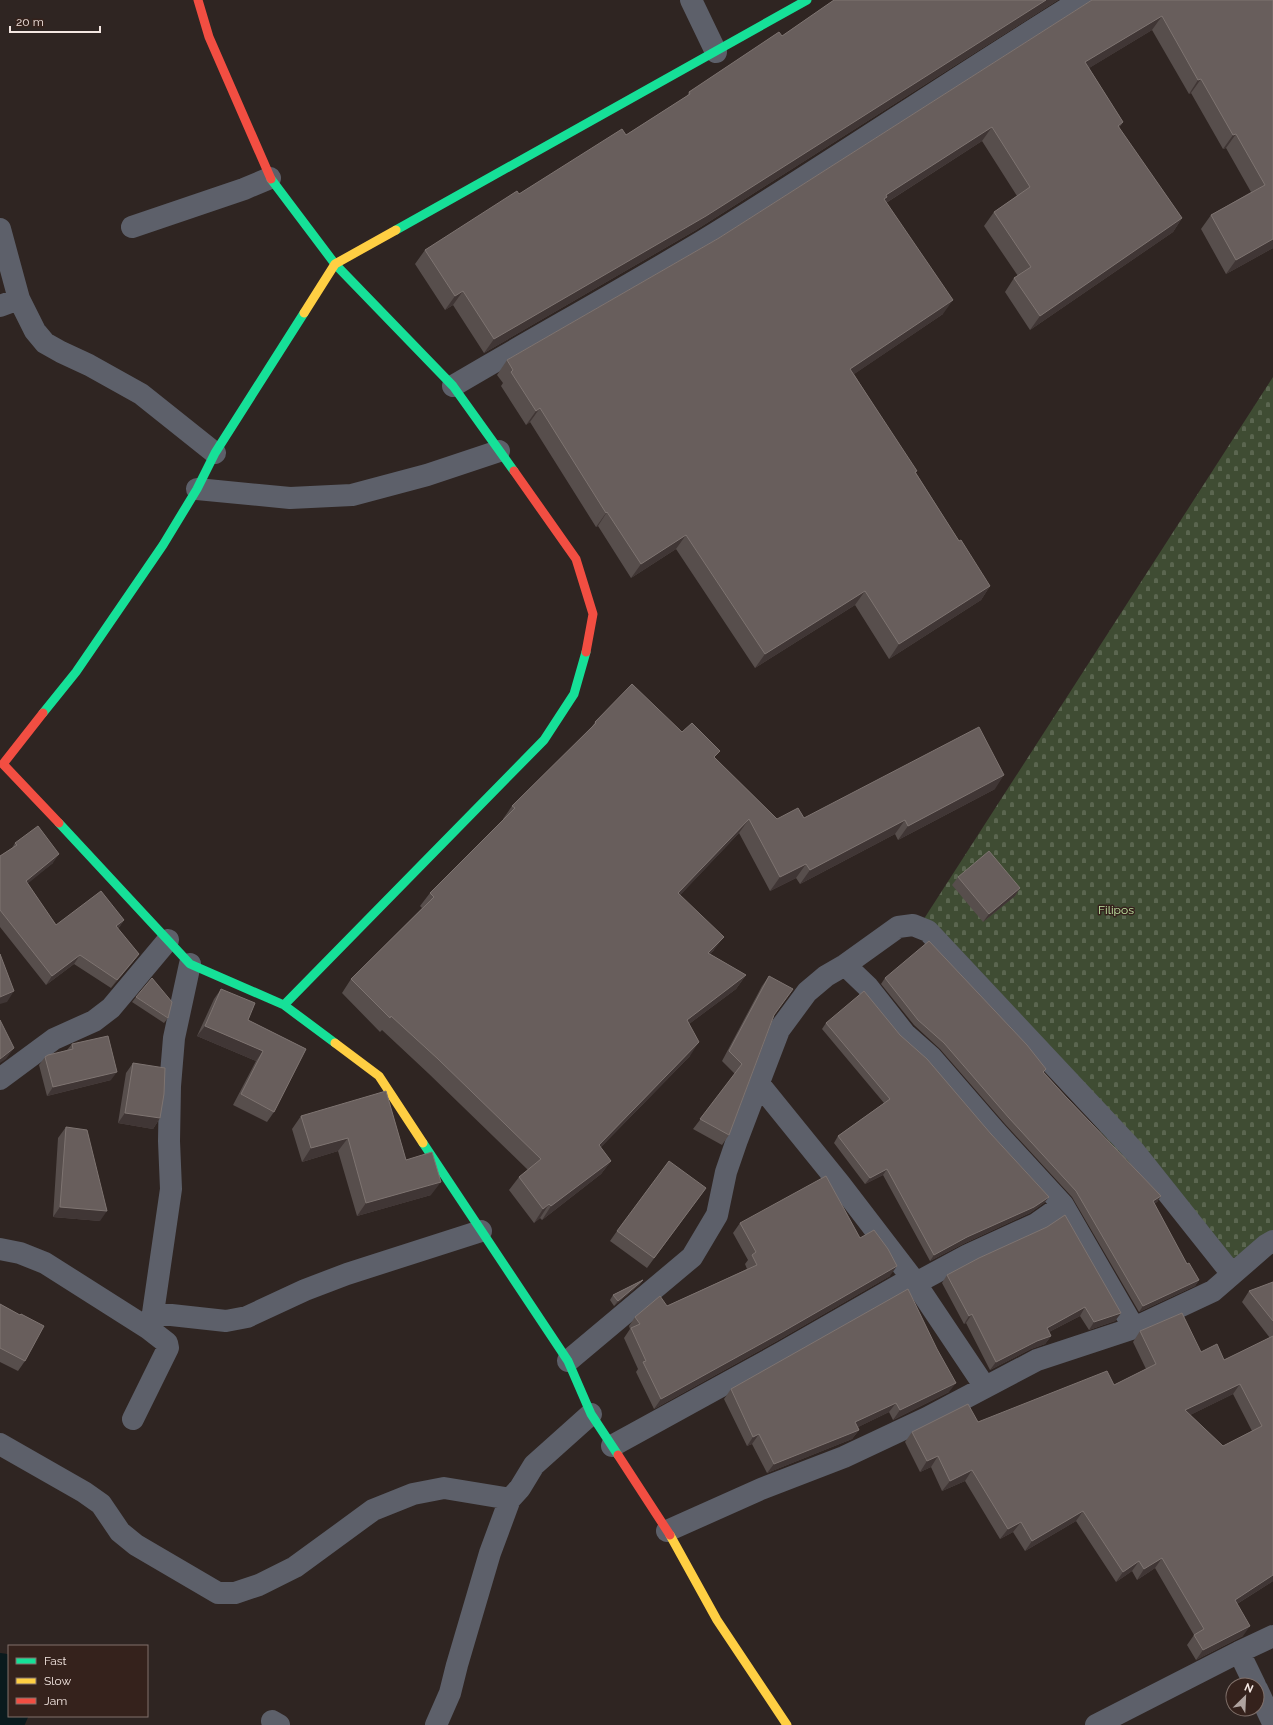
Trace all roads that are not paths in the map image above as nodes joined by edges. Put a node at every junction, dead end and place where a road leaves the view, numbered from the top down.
1 (198, 0) edge
2 (692, 0) edge
3 (807, 0) edge
4 (1081, 0) edge
5 (716, 52) junction
6 (270, 178) junction
7 (132, 227) dead end
8 (0, 228) edge
9 (335, 264) junction
10 (9, 302) edge
11 (453, 386) junction
12 (499, 452) junction
13 (215, 453) junction
14 (197, 489) junction
15 (2, 764) edge
16 (168, 940) junction
17 (190, 964) junction
18 (845, 965) junction
19 (284, 1005) junction
20 (0, 1079) edge
21 (759, 1084) junction
22 (1064, 1205) junction
23 (481, 1231) junction
24 (1273, 1241) edge
25 (0, 1249) edge
26 (1232, 1274) junction
27 (914, 1280) junction
28 (151, 1321) junction
29 (1134, 1328) junction
30 (568, 1361) junction
31 (985, 1387) junction
32 (591, 1414) junction
33 (134, 1419) dead end
34 (0, 1444) edge
35 (612, 1446) junction
36 (510, 1499) junction
37 (667, 1531) junction
38 (1273, 1636) edge
39 (1239, 1652) junction
40 (1251, 1677) edge
41 (1265, 1706) edge
42 (1273, 1723) edge
43 (436, 1725) edge
44 (787, 1725) edge
45 (1096, 1725) edge

1 - 6 street
2 - 5 street
3 - 5 street
4 - 11 street
5 - 9 street
6 - 7 street
6 - 9 street
8 - 10 street
9 - 11 street
9 - 13 street
10 - 13 street
11 - 12 street
12 - 14 street
12 - 19 street
13 - 14 street
14 - 15 street
15 - 16 street
16 - 17 street
16 - 20 street
17 - 19 street
17 - 28 street
18 - 21 street
18 - 22 street
18 - 26 street
19 - 23 street
21 - 27 street
21 - 30 street
22 - 27 street
22 - 29 street
23 - 28 street
23 - 30 street
24 - 26 street
25 - 28 street
26 - 29 street
27 - 31 street
27 - 35 street
28 - 33 street
29 - 31 street
30 - 32 street
31 - 37 street
32 - 35 street
32 - 36 street
34 - 36 street
35 - 37 street
36 - 43 street
37 - 44 street
38 - 39 street
39 - 40 street
39 - 45 street
41 - 42 street

